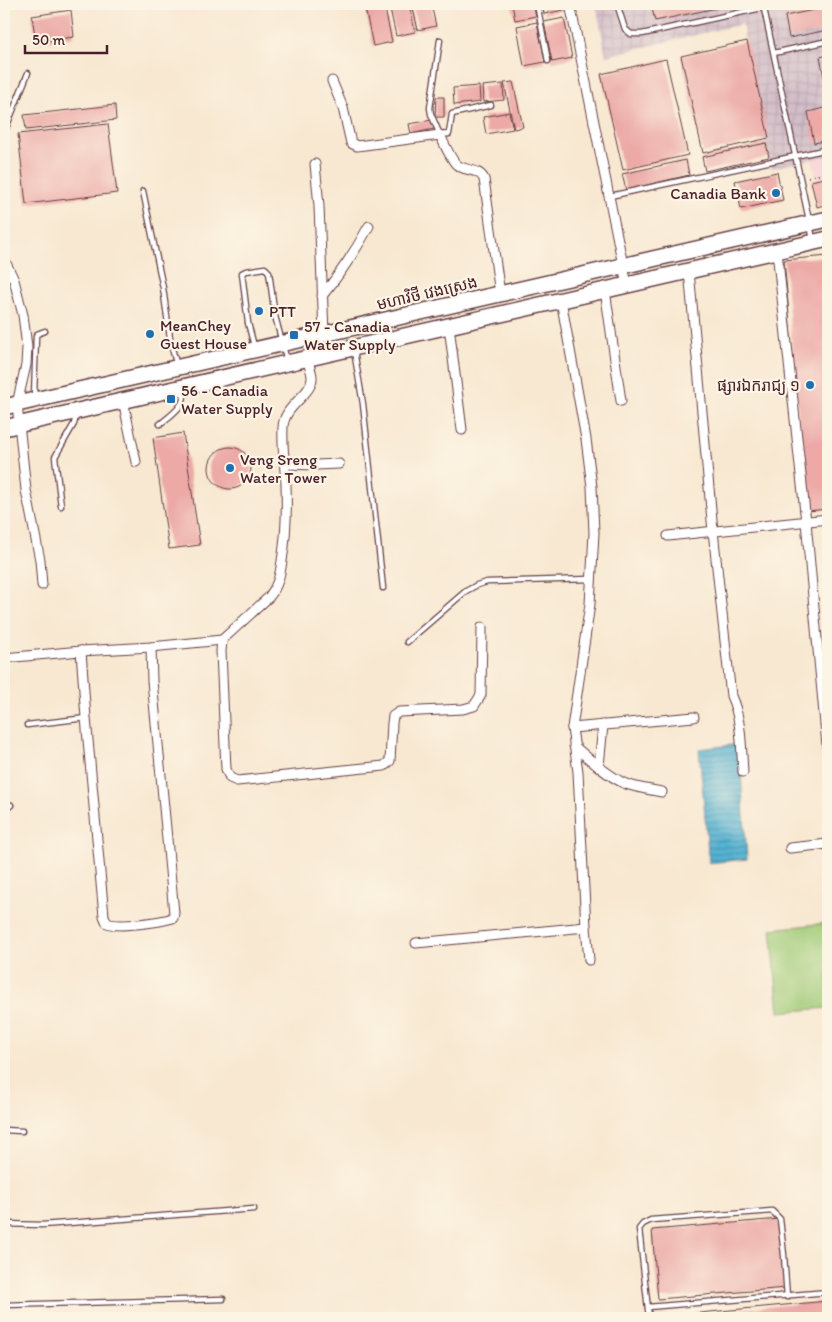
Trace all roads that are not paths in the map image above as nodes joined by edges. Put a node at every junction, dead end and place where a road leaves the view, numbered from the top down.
1 (536, 4) edge
2 (570, 4) edge
3 (617, 4) edge
4 (780, 4) edge
5 (764, 6) edge
6 (440, 40) dead end
7 (828, 41) edge
8 (774, 53) junction
9 (548, 61) dead end
10 (28, 73) dead end
11 (332, 81) dead end
12 (491, 105) dead end
13 (4, 133) edge
14 (440, 135) junction
15 (828, 149) edge
16 (796, 156) junction
17 (315, 164) dead end
18 (143, 191) dead end
19 (609, 196) junction
20 (828, 219) edge
21 (810, 223) junction
22 (369, 226) dead end
23 (821, 241) edge
24 (778, 251) junction
25 (4, 259) edge
26 (623, 266) junction
27 (689, 271) junction
28 (627, 285) junction
29 (605, 290) junction
30 (500, 294) junction
31 (322, 296) junction
32 (561, 300) junction
33 (449, 326) junction
34 (45, 331) dead end
35 (324, 334) junction
36 (282, 344) junction
37 (353, 348) junction
38 (255, 350) junction
39 (307, 358) junction
40 (287, 363) junction
41 (178, 368) junction
42 (183, 387) junction
43 (123, 400) junction
44 (34, 401) junction
45 (621, 401) dead end
46 (10, 406) edge
47 (78, 411) junction
48 (19, 424) junction
49 (160, 424) dead end
50 (4, 428) edge
51 (462, 430) dead end
52 (136, 462) dead end
53 (285, 464) junction
54 (340, 464) dead end
55 (61, 506) dead end
56 (828, 519) edge
57 (806, 522) junction
58 (713, 532) junction
59 (668, 536) dead end
60 (591, 579) junction
61 (42, 585) dead end
62 (383, 588) dead end
63 (482, 627) dead end
64 (222, 640) junction
65 (407, 642) dead end
66 (152, 647) junction
67 (81, 651) junction
68 (4, 658) edge
69 (694, 717) dead end
70 (86, 718) junction
71 (27, 725) dead end
72 (603, 725) junction
73 (572, 728) junction
74 (574, 746) junction
75 (828, 756) edge
76 (599, 766) junction
77 (742, 772) dead end
78 (662, 792) dead end
79 (11, 805) dead end
80 (4, 811) edge
81 (828, 844) edge
82 (790, 848) dead end
83 (586, 927) junction
84 (416, 944) dead end
85 (589, 960) dead end
86 (4, 1130) edge
87 (22, 1131) dead end
88 (254, 1209) dead end
89 (4, 1224) edge
90 (828, 1292) edge
91 (786, 1297) junction
92 (223, 1299) dead end
93 (4, 1305) edge
94 (648, 1307) junction
95 (649, 1318) edge

1 - 9 lane
2 - 19 street
3 - 5 lane
4 - 5 lane
5 - 8 lane
6 - 14 lane
7 - 8 lane
8 - 16 lane
10 - 13 lane
11 - 14 street
12 - 14 lane
14 - 30 street
15 - 16 lane
16 - 19 lane
16 - 21 lane
17 - 31 street
18 - 41 lane
19 - 26 street
20 - 21 main road, មហាវិថី វេងស្រេង
21 - 23 lane
21 - 26 main road, មហាវិថី វេងស្រេង
22 - 31 street
23 - 24 main road
24 - 27 main road
24 - 57 street
25 - 46 street
26 - 28 street
26 - 30 main road, មហាវិថី វេងស្រេង
27 - 28 main road
27 - 58 street
28 - 29 main road
29 - 32 main road
29 - 45 street
30 - 35 main road, មហាវិថី វេងស្រេង
31 - 35 street
32 - 33 main road
32 - 60 street
33 - 37 main road
33 - 51 street
34 - 44 lane
35 - 36 main road, មហាវិថី វេងស្រេង
36 - 38 main road, មហាវិថី វេងស្រេង
36 - 38 lane
36 - 40 lane
37 - 39 main road
37 - 62 lane
38 - 41 main road, មហាវិថី វេងស្រេង
39 - 40 main road
39 - 53 street
40 - 42 main road
41 - 44 main road, មហាវិថី វេងស្រេង
42 - 43 main road
42 - 49 lane
43 - 47 main road
43 - 52 street
44 - 46 main road, មហាវិថី វេងស្រេង
46 - 48 street
47 - 48 main road
47 - 55 lane
48 - 50 main road
48 - 61 street
53 - 54 street
53 - 64 street
56 - 57 street
57 - 58 street
57 - 75 street
58 - 59 street
58 - 77 street
60 - 65 lane
60 - 73 street
63 - 64 street
64 - 66 street
66 - 67 street
66 - 70 street
67 - 68 street
67 - 70 street
69 - 72 street
70 - 71 lane
72 - 73 street
72 - 76 street
73 - 74 street
74 - 76 street
74 - 83 street
76 - 78 street
79 - 80 lane
81 - 82 street
83 - 84 street
83 - 85 street
86 - 87 lane
88 - 89 lane
90 - 91 lane
91 - 94 lane
91 - 94 lane
92 - 93 lane
94 - 95 lane

